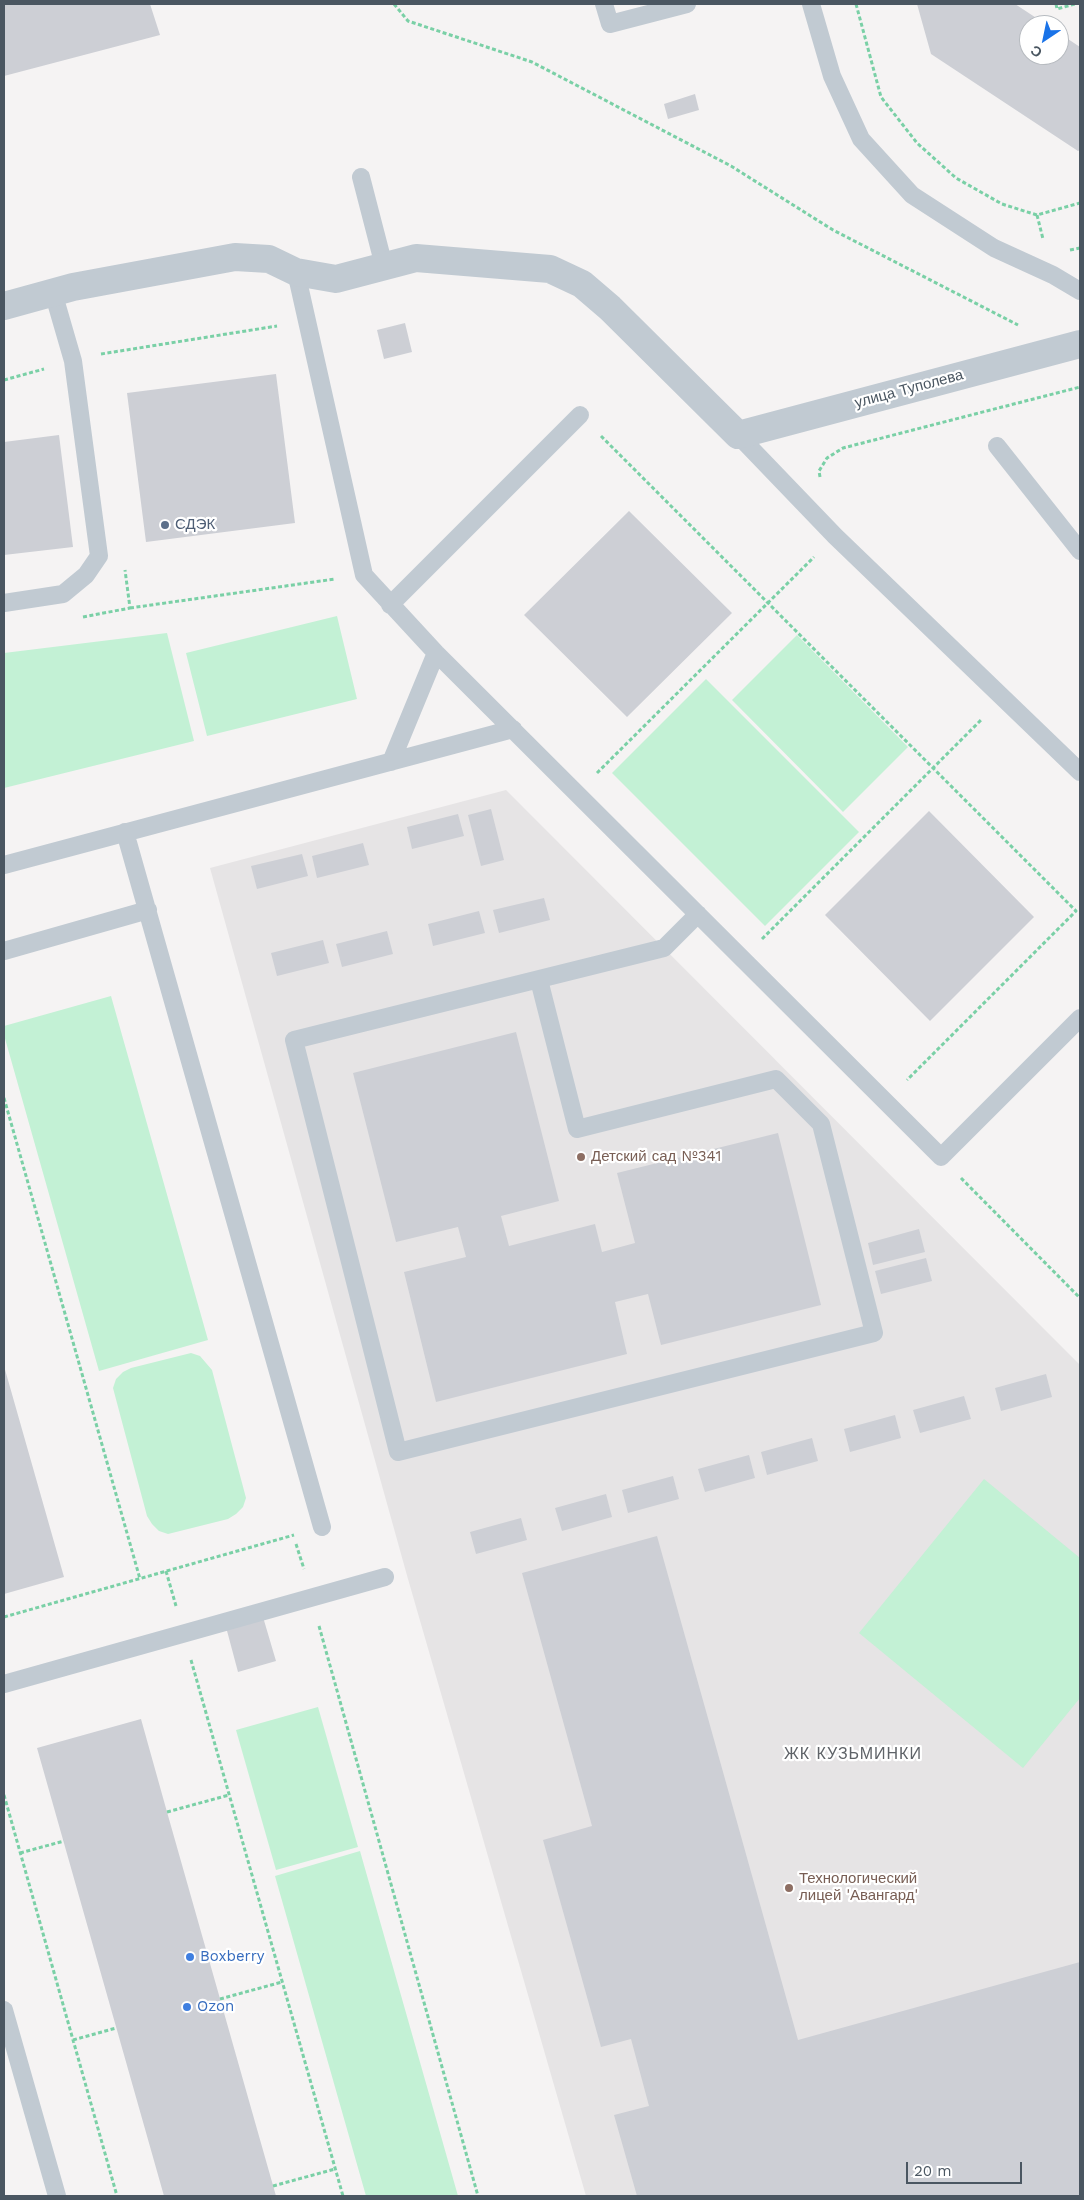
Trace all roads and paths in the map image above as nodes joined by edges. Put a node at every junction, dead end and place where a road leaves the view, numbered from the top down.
1 (394, 4) edge
2 (604, 4) edge
3 (687, 4) edge
4 (811, 4) edge
5 (856, 4) edge
6 (1056, 4) edge
7 (1075, 4) edge
8 (360, 177) dead end
9 (1080, 204) edge
10 (384, 266) junction
11 (296, 272) junction
12 (1080, 291) edge
13 (53, 292) junction
14 (4, 306) edge
15 (307, 321) junction
16 (1071, 346) edge
17 (93, 356) dead end
18 (1080, 387) edge
19 (580, 415) joint
20 (738, 435) junction
21 (997, 446) dead end
22 (820, 479) dead end
23 (1080, 551) edge
24 (802, 569) dead end
25 (364, 575) junction
26 (768, 602) junction
27 (4, 603) edge
28 (390, 605) junction
29 (130, 608) dead end
30 (436, 653) junction
31 (513, 729) junction
32 (967, 734) dead end
33 (391, 762) junction
34 (933, 768) junction
35 (1080, 772) edge
36 (577, 793) junction
37 (126, 832) junction
38 (4, 865) edge
39 (148, 910) junction
40 (698, 914) junction
41 (4, 951) edge
42 (742, 958) junction
43 (539, 980) junction
44 (1080, 1018) edge
45 (4, 1098) edge
46 (885, 1102) junction
47 (941, 1157) junction
48 (1080, 1298) edge
49 (291, 1526) dead end
50 (322, 1527) joint
51 (294, 1535) junction
52 (166, 1571) junction
53 (385, 1577) dead end
54 (140, 1578) junction
55 (312, 1598) junction
56 (4, 1617) edge
57 (183, 1634) junction
58 (4, 1684) edge
59 (4, 1795) edge
60 (229, 1795) junction
61 (167, 1812) dead end
62 (64, 1842) dead end
63 (20, 1854) junction
64 (282, 1982) junction
65 (220, 1999) dead end
66 (4, 2010) edge
67 (116, 2028) dead end
68 (73, 2040) junction
69 (335, 2169) junction
70 (273, 2186) dead end
71 (56, 2196) edge
72 (117, 2196) edge
73 (343, 2196) edge
74 (478, 2196) edge

1 - 16 path
2 - 3 lane
4 - 12 lane
5 - 9 path
6 - 7 path
8 - 10 lane
10 - 11 street
10 - 20 street
11 - 13 street
11 - 15 lane
13 - 14 street
13 - 27 lane
15 - 17 path
15 - 25 lane
16 - 20 street, улица Туполева
18 - 22 path
19 - 26 path
19 - 28 lane
20 - 35 lane
21 - 23 lane
24 - 26 path
25 - 28 lane
25 - 29 path
26 - 34 path
26 - 36 path
28 - 30 lane
30 - 31 lane
30 - 33 lane
31 - 33 lane
31 - 36 lane
32 - 34 path
33 - 37 lane
34 - 42 path
34 - 46 path
36 - 40 lane
37 - 38 lane
37 - 39 lane
39 - 41 lane
39 - 50 lane
40 - 42 lane
40 - 43 lane
42 - 46 lane
43 - 43 lane
44 - 47 lane
45 - 54 path
46 - 47 lane
47 - 48 path
49 - 51 path
50 - 51 path
51 - 52 path
51 - 55 path
52 - 54 path
52 - 57 path
53 - 55 lane
54 - 56 path
55 - 57 lane
55 - 74 path
57 - 58 lane
57 - 60 path
59 - 63 path
60 - 61 path
60 - 64 path
62 - 63 path
63 - 68 path
64 - 65 path
64 - 69 path
66 - 71 lane
67 - 68 path
68 - 72 path
69 - 70 path
69 - 73 path

